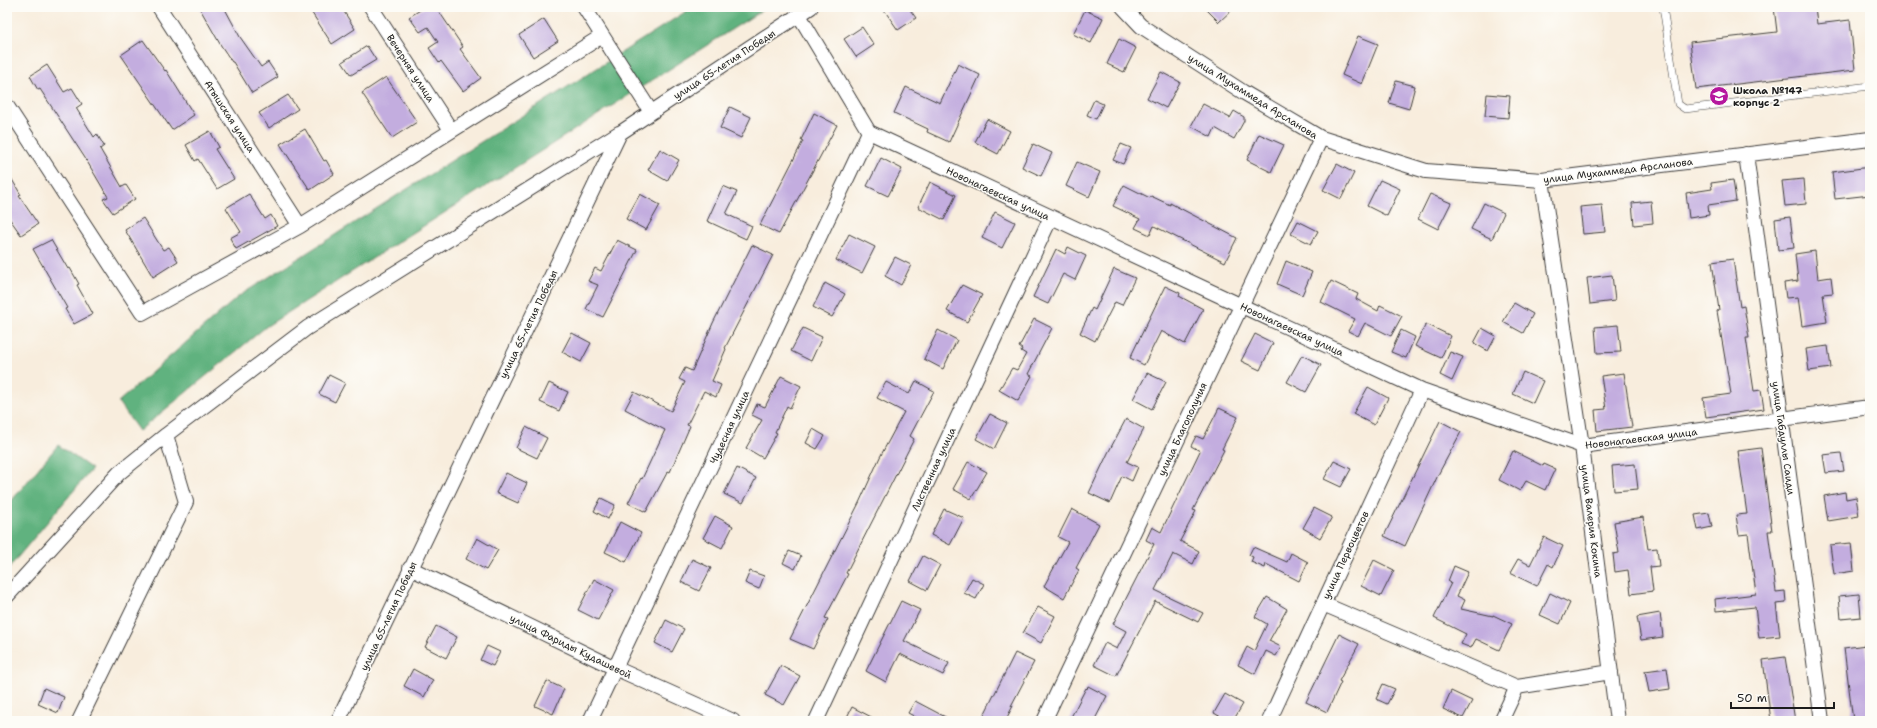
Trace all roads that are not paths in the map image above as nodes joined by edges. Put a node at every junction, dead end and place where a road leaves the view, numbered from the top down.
1 (159, 7) edge
2 (371, 7) edge
3 (584, 7) edge
4 (1123, 7) edge
5 (1663, 7) edge
6 (805, 11) edge
7 (602, 36) junction
8 (1870, 86) edge
9 (7, 106) edge
10 (651, 112) junction
11 (451, 130) junction
12 (869, 132) junction
13 (620, 133) junction
14 (1320, 138) junction
15 (1870, 139) edge
16 (1746, 154) junction
17 (1542, 180) junction
18 (1051, 217) junction
19 (300, 226) junction
20 (1241, 305) junction
21 (1422, 390) junction
22 (1870, 407) edge
23 (1782, 420) junction
24 (166, 435) junction
25 (1582, 446) junction
26 (410, 568) junction
27 (7, 596) edge
28 (1322, 604) junction
29 (615, 668) junction
30 (1611, 672) junction
31 (1517, 687) junction
32 (80, 721) edge
33 (338, 721) edge
34 (590, 721) edge
35 (733, 721) edge
36 (816, 721) edge
37 (1044, 721) edge
38 (1269, 721) edge
39 (1501, 721) edge
40 (1617, 721) edge
41 (1822, 721) edge

1 - 19 street, Атышская улица
2 - 11 street, Вечерняя улица
3 - 7 street
4 - 14 street, улица Мухаммеда Арсланова
5 - 8 lane
6 - 10 street, улица 65-летия Победы
6 - 12 street
7 - 10 street
7 - 11 street
9 - 19 street
10 - 13 street, улица 65-летия Победы
11 - 19 street
12 - 18 street, Новонагаевская улица
12 - 29 street, Чудесная улица
13 - 24 street
13 - 26 street, улица 65-летия Победы
14 - 17 street, улица Мухаммеда Арсланова
14 - 20 street, улица Благополучия
15 - 16 street, улица Мухаммеда Арсланова
16 - 17 street, улица Мухаммеда Арсланова
16 - 23 street, улица Габдуллы Саиди
17 - 25 street, улица Валерия Кокина
18 - 20 street, Новонагаевская улица
18 - 36 street, Лиственная улица
20 - 21 street, Новонагаевская улица
20 - 37 street, улица Благополучия
21 - 25 street, Новонагаевская улица
21 - 28 street, улица Первоцветов
22 - 23 street, Новонагаевская улица
23 - 25 street, Новонагаевская улица
23 - 41 street, улица Габдуллы Саиди
24 - 27 street
24 - 32 street
25 - 30 street, улица Валерия Кокина
26 - 29 street, улица Фариды Кудашевой
26 - 33 street, улица 65-летия Победы
28 - 31 street
28 - 38 street, улица Первоцветов
29 - 34 street, Чудесная улица
29 - 35 street, улица Фариды Кудашевой
30 - 31 street
30 - 40 street, улица Валерия Кокина
31 - 39 street

